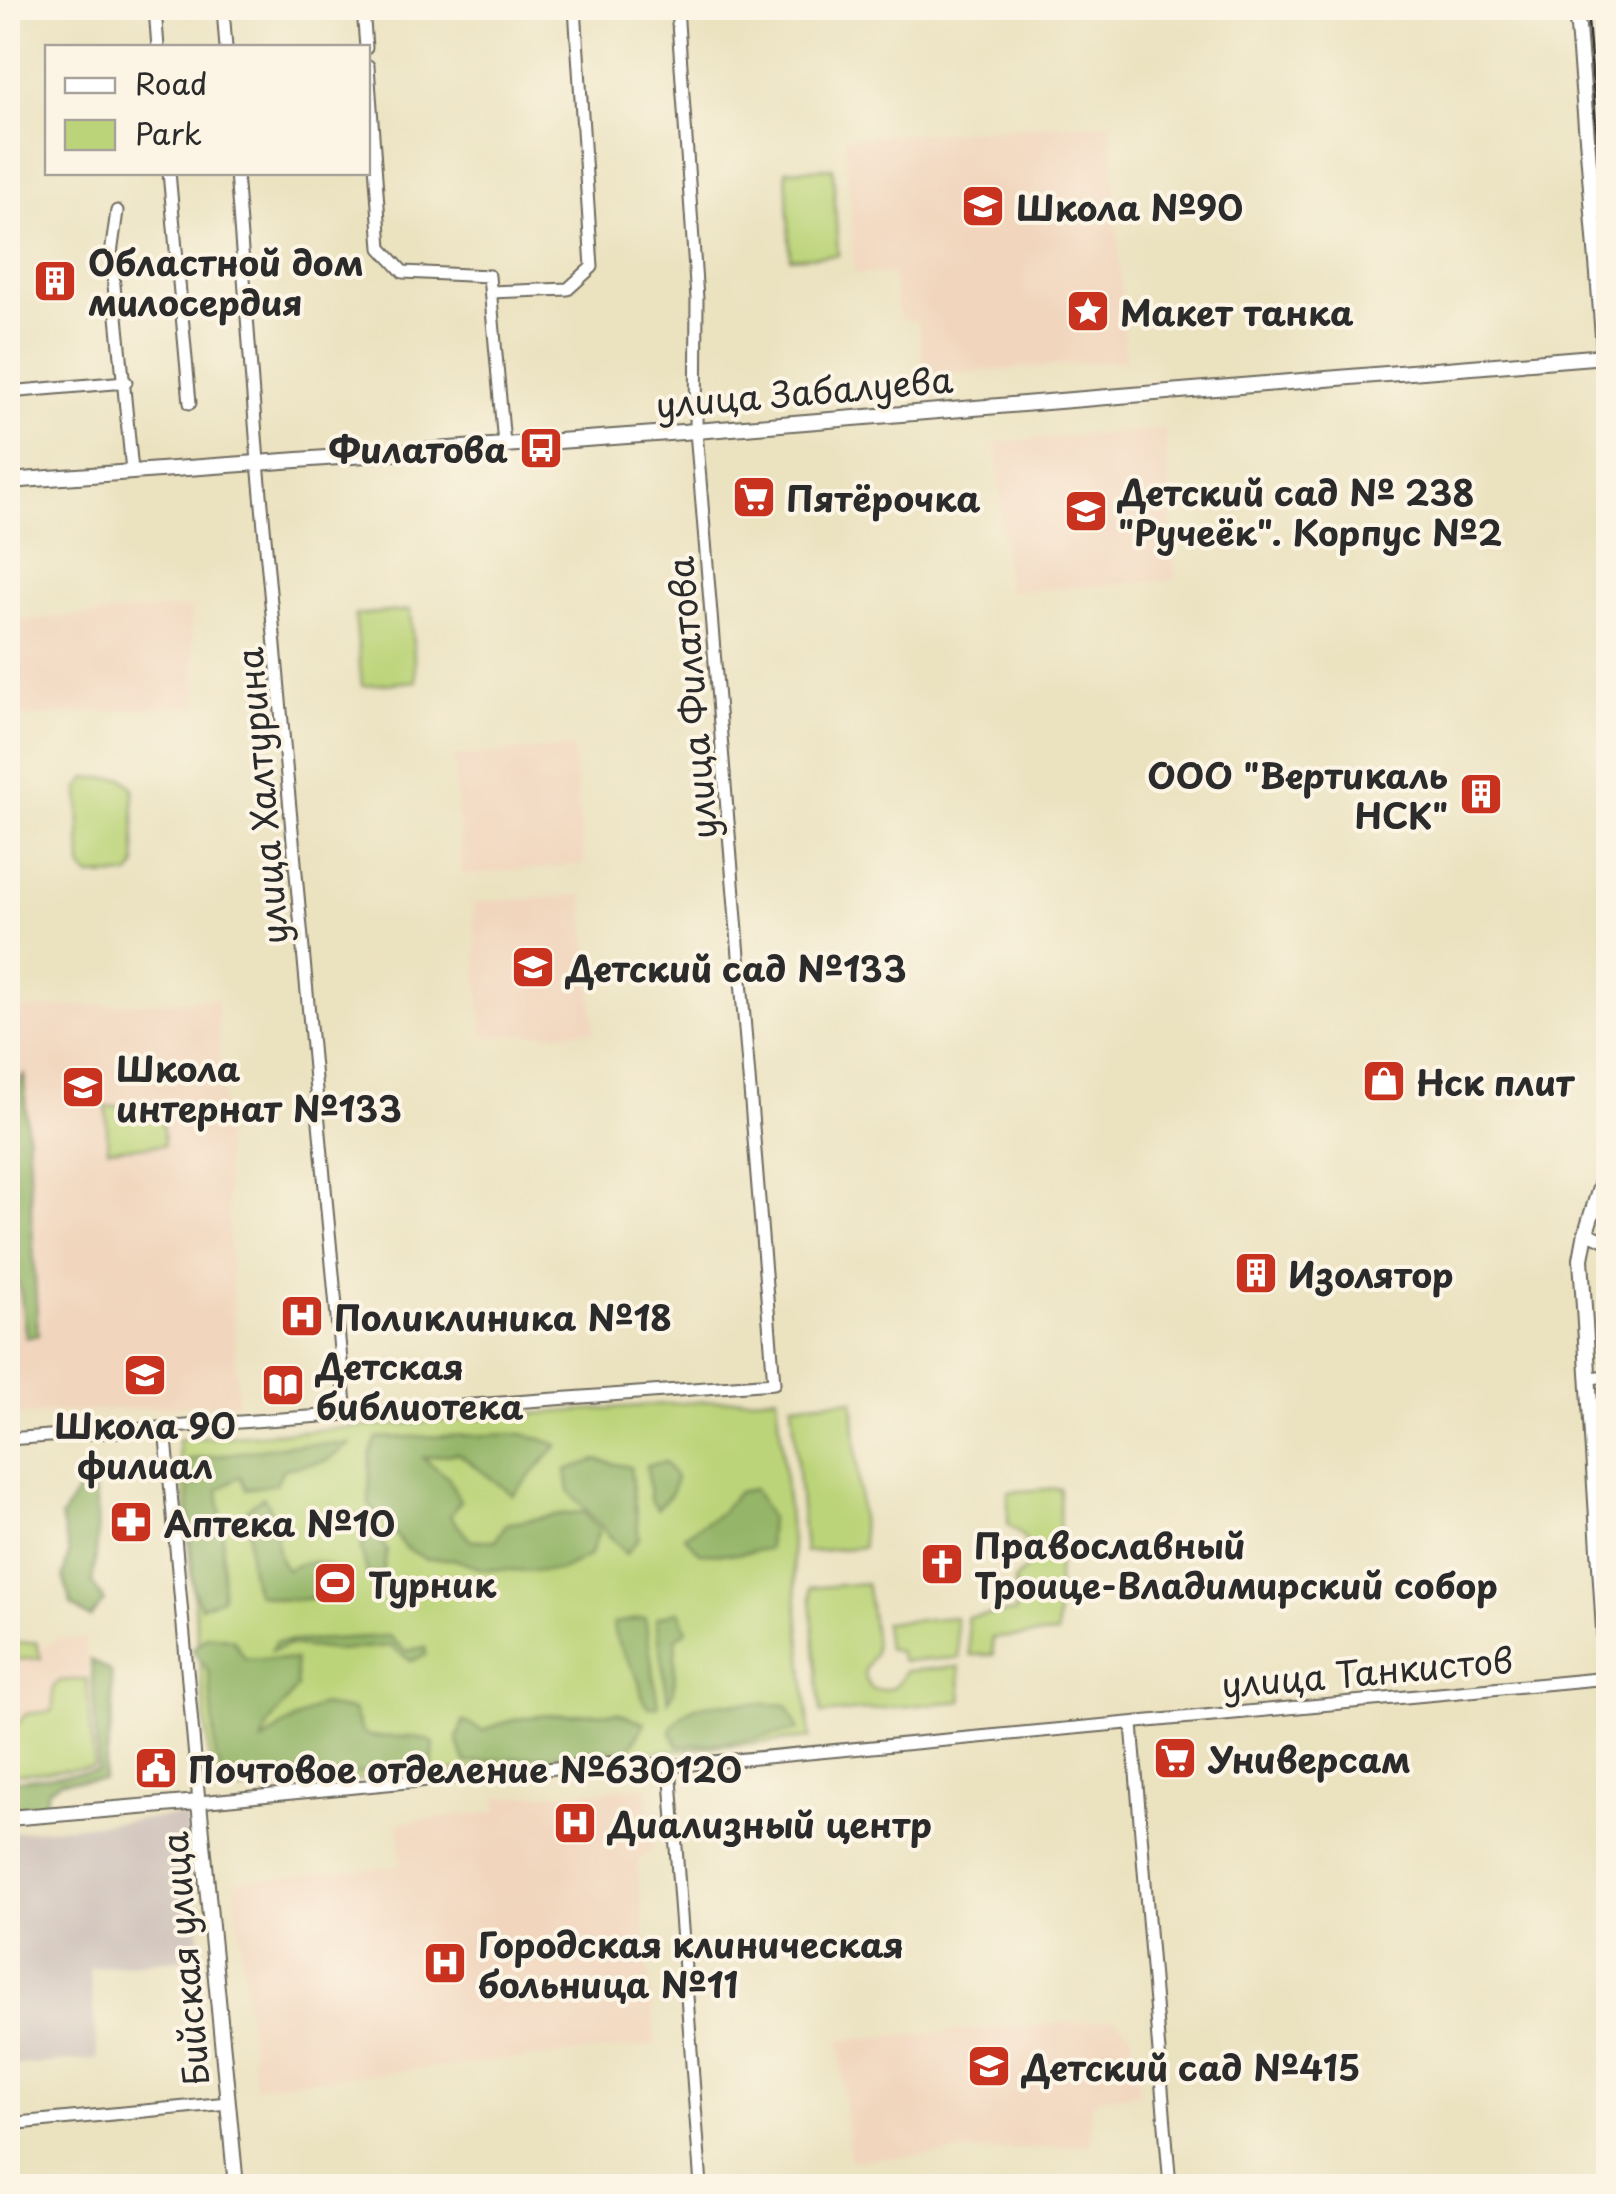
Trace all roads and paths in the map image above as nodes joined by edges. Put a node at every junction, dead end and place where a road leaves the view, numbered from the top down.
1 (155, 8) edge
2 (223, 8) edge
3 (363, 8) edge
4 (574, 8) edge
5 (676, 8) edge
6 (1573, 8) edge
7 (158, 45) edge
8 (226, 45) edge
9 (366, 45) edge
10 (370, 96) edge
11 (168, 175) edge
12 (236, 175) edge
13 (118, 211) dead end
14 (491, 292) junction
15 (1607, 356) edge
16 (126, 382) junction
17 (8, 392) edge
18 (1608, 398) edge
19 (190, 403) dead end
20 (696, 430) junction
21 (504, 444) junction
22 (258, 462) junction
23 (132, 471) junction
24 (8, 481) edge
25 (1608, 1163) edge
26 (1586, 1232) junction
27 (1608, 1242) edge
28 (1608, 1376) edge
29 (1589, 1378) junction
30 (346, 1415) junction
31 (165, 1427) junction
32 (8, 1439) edge
33 (1602, 1479) edge
34 (1605, 1584) edge
35 (1608, 1678) edge
36 (1608, 1695) edge
37 (1132, 1724) junction
38 (670, 1766) junction
39 (200, 1802) junction
40 (8, 1818) edge
41 (228, 2102) junction
42 (8, 2124) edge
43 (236, 2186) edge
44 (700, 2186) edge
45 (1170, 2186) edge

1 - 7 street
2 - 8 street
3 - 9 street
4 - 14 street
5 - 20 street, улица Филатова
6 - 15 street
10 - 14 street
11 - 19 street
12 - 22 street, улица Халтурина
13 - 16 street
14 - 21 street
15 - 18 street
15 - 20 street, улица Забалуева
16 - 17 street
16 - 23 street
20 - 21 street, улица Забалуева
20 - 30 street, улица Филатова
21 - 22 street, улица Забалуева
22 - 23 street, улица Забалуева
22 - 30 street, улица Халтурина
23 - 24 street, улица Забалуева
25 - 26 street
26 - 27 street
26 - 29 street
28 - 29 street
29 - 33 street
30 - 31 street
31 - 32 street
31 - 39 street, Бийская улица
33 - 34 street
34 - 35 street
35 - 36 street
35 - 37 street, улица Танкистов
37 - 38 street, улица Танкистов
37 - 45 street
38 - 39 street, улица Танкистов
38 - 44 street
39 - 40 street, улица Танкистов
39 - 41 street, Бийская улица
41 - 42 street
41 - 43 street, Бийская улица

